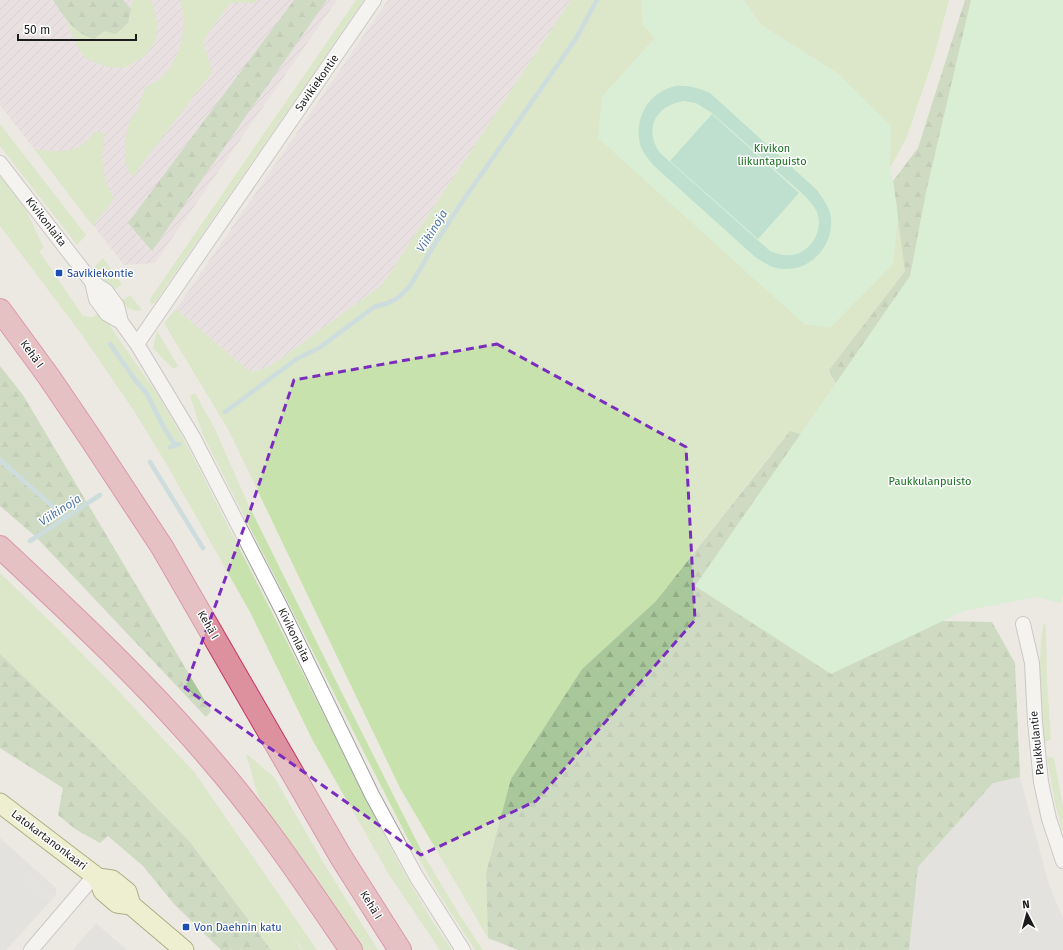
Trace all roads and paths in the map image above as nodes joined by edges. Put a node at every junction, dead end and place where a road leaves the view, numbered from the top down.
1 (374, 0) edge
2 (0, 163) edge
3 (0, 310) edge
4 (137, 344) junction
5 (0, 547) edge
6 (1023, 624) dead end
7 (0, 803) edge
8 (1063, 861) edge
9 (96, 876) junction
10 (399, 945) edge
11 (31, 950) edge
12 (184, 950) edge
13 (351, 950) edge
14 (463, 950) edge

1 - 4 street, Savikiekontie
2 - 4 street, Kivikonlaita
3 - 10 highway, Kehä I
4 - 14 street, Kivikonlaita
5 - 13 highway
6 - 8 street, Paukkulantie
7 - 9 street, Latokartanonkaari
9 - 11 street
9 - 12 street, Latokartanonkaari

